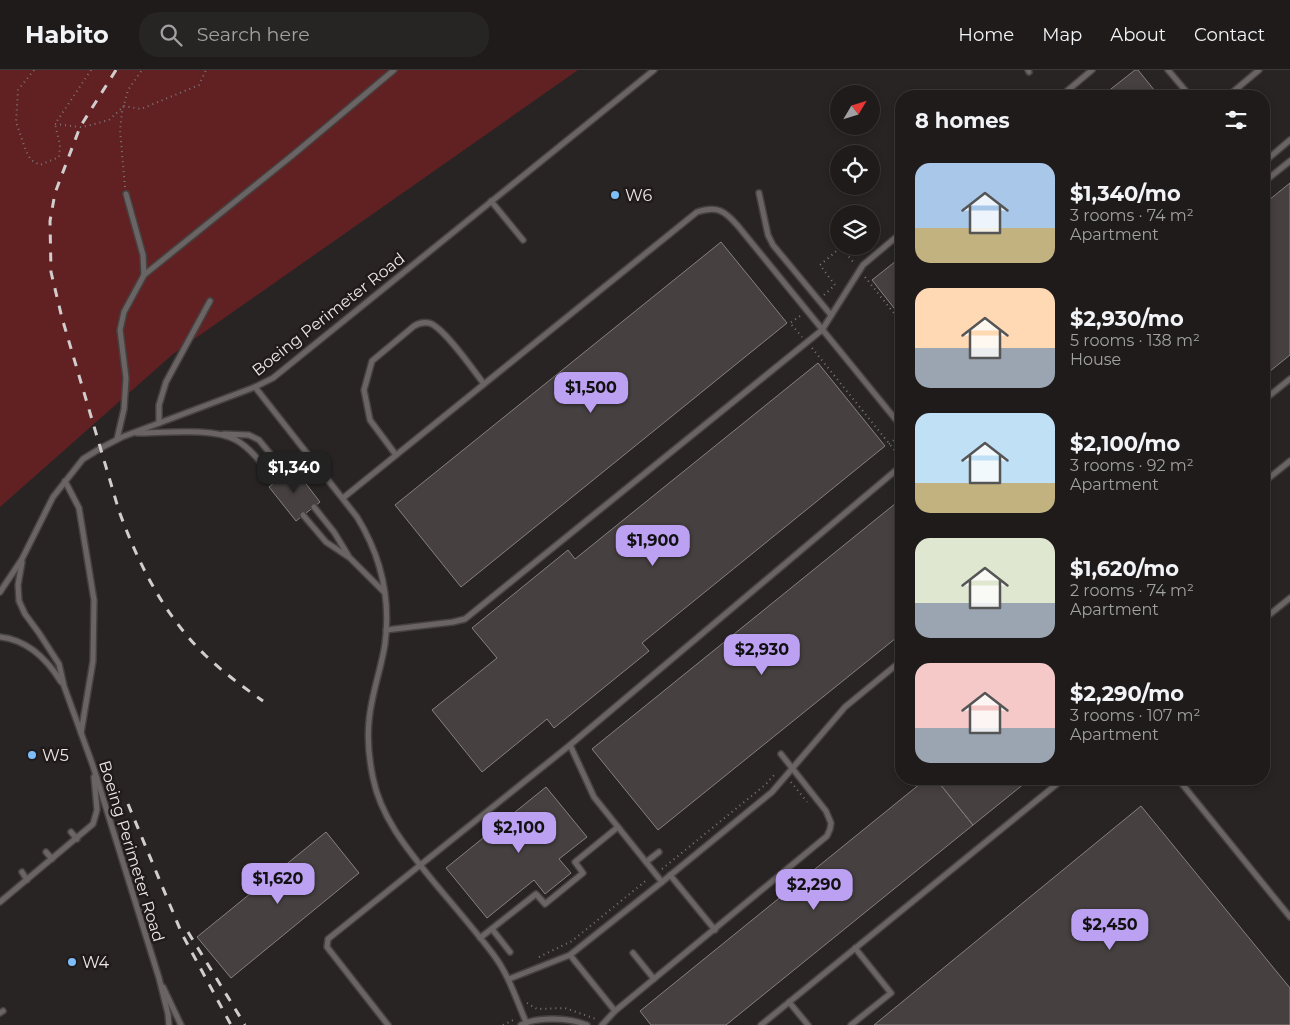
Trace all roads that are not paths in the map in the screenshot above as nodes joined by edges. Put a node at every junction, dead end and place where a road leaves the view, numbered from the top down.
1 (394, 70) edge
2 (654, 70) edge
3 (1092, 70) edge
4 (1168, 70) edge
5 (1259, 70) edge
6 (1068, 90) edge
7 (1185, 90) edge
8 (1235, 90) edge
9 (1290, 140) edge
10 (1270, 157) edge
11 (1290, 161) edge
12 (1270, 177) edge
13 (126, 194) road end
14 (759, 194) dead end
15 (491, 201) junction
16 (895, 237) edge
17 (523, 240) dead end
18 (144, 275) junction
19 (210, 300) dead end
20 (831, 316) junction
21 (822, 330) junction
22 (1290, 379) edge
23 (484, 384) junction
24 (255, 387) junction
25 (1270, 395) edge
26 (895, 419) edge
27 (159, 423) junction
28 (214, 433) junction
29 (132, 434) junction
30 (117, 439) junction
31 (396, 455) junction
32 (1290, 461) edge
33 (895, 471) edge
34 (286, 473) dead end
35 (1270, 477) edge
36 (65, 481) junction
37 (276, 481) dead end
38 (343, 498) junction
39 (314, 507) dead end
40 (304, 515) dead end
41 (350, 558) junction
42 (22, 560) junction
43 (0, 592) edge
44 (385, 592) junction
45 (1290, 598) edge
46 (1270, 614) edge
47 (386, 630) junction
48 (0, 637) edge
49 (895, 666) edge
50 (64, 686) junction
51 (81, 734) junction
52 (570, 744) junction
53 (781, 754) dead end
54 (93, 766) junction
55 (792, 768) junction
56 (1057, 785) edge
57 (1183, 785) edge
58 (618, 827) junction
59 (71, 832) dead end
60 (77, 839) junction
61 (46, 852) dead end
62 (659, 852) dead end
63 (52, 859) junction
64 (646, 862) junction
65 (420, 865) junction
66 (22, 872) dead end
67 (670, 875) junction
68 (28, 880) junction
69 (662, 882) junction
70 (1, 898) edge
71 (1290, 917) edge
72 (492, 929) junction
73 (715, 930) junction
74 (480, 938) junction
75 (855, 948) junction
76 (510, 952) dead end
77 (633, 953) dead end
78 (570, 955) junction
79 (159, 978) junction
80 (509, 979) junction
81 (654, 979) junction
82 (789, 1002) junction
83 (615, 1011) junction
84 (523, 1024) edge
85 (169, 1025) edge
86 (181, 1025) edge
87 (388, 1025) edge
88 (587, 1025) edge
89 (603, 1025) edge
90 (761, 1025) edge
91 (808, 1025) edge
92 (851, 1025) edge

1 - 18 lane
2 - 15 lane, Boeing Perimeter Road
3 - 6 lane
4 - 7 lane
5 - 8 lane
9 - 10 lane
11 - 12 lane
13 - 18 lane
14 - 20 lane
15 - 17 lane
15 - 24 lane, Boeing Perimeter Road
16 - 20 lane
18 - 30 lane
19 - 27 lane
20 - 21 lane
21 - 23 lane
21 - 26 lane
21 - 47 lane
22 - 25 lane
23 - 31 lane
23 - 31 lane
24 - 27 lane, Boeing Perimeter Road
24 - 38 lane
27 - 29 lane, Boeing Perimeter Road
28 - 29 lane
28 - 34 lane
28 - 37 lane
29 - 30 lane, Boeing Perimeter Road
30 - 36 lane, Boeing Perimeter Road
31 - 38 lane
32 - 35 lane
33 - 52 lane
36 - 42 lane, Boeing Perimeter Road
36 - 51 lane
38 - 44 lane
39 - 41 lane
40 - 41 lane
41 - 44 lane
42 - 43 lane, Boeing Perimeter Road
42 - 50 lane, Boeing Perimeter Road
44 - 47 lane
45 - 46 lane
47 - 65 lane
48 - 50 lane, Boeing Perimeter Road
49 - 55 lane
50 - 51 lane, Boeing Perimeter Road
51 - 54 lane, Boeing Perimeter Road
52 - 58 lane
52 - 65 lane
53 - 55 lane
54 - 60 lane
54 - 79 lane, Boeing Perimeter Road
55 - 67 lane
55 - 73 lane
56 - 75 lane
57 - 71 lane
58 - 64 lane
58 - 72 lane
59 - 60 lane
60 - 63 lane
61 - 63 lane
62 - 64 lane
63 - 68 lane
64 - 69 lane
65 - 74 lane
65 - 87 lane
66 - 68 lane
67 - 69 lane
67 - 73 lane
68 - 70 lane
69 - 78 lane
72 - 74 lane
72 - 76 lane
73 - 81 lane
74 - 80 lane
75 - 82 lane
75 - 92 lane
77 - 81 lane
78 - 80 lane
78 - 83 lane
79 - 85 lane, Boeing Perimeter Road
79 - 86 lane
80 - 84 lane
81 - 83 lane
82 - 90 lane
82 - 91 lane
83 - 89 lane
84 - 88 lane

